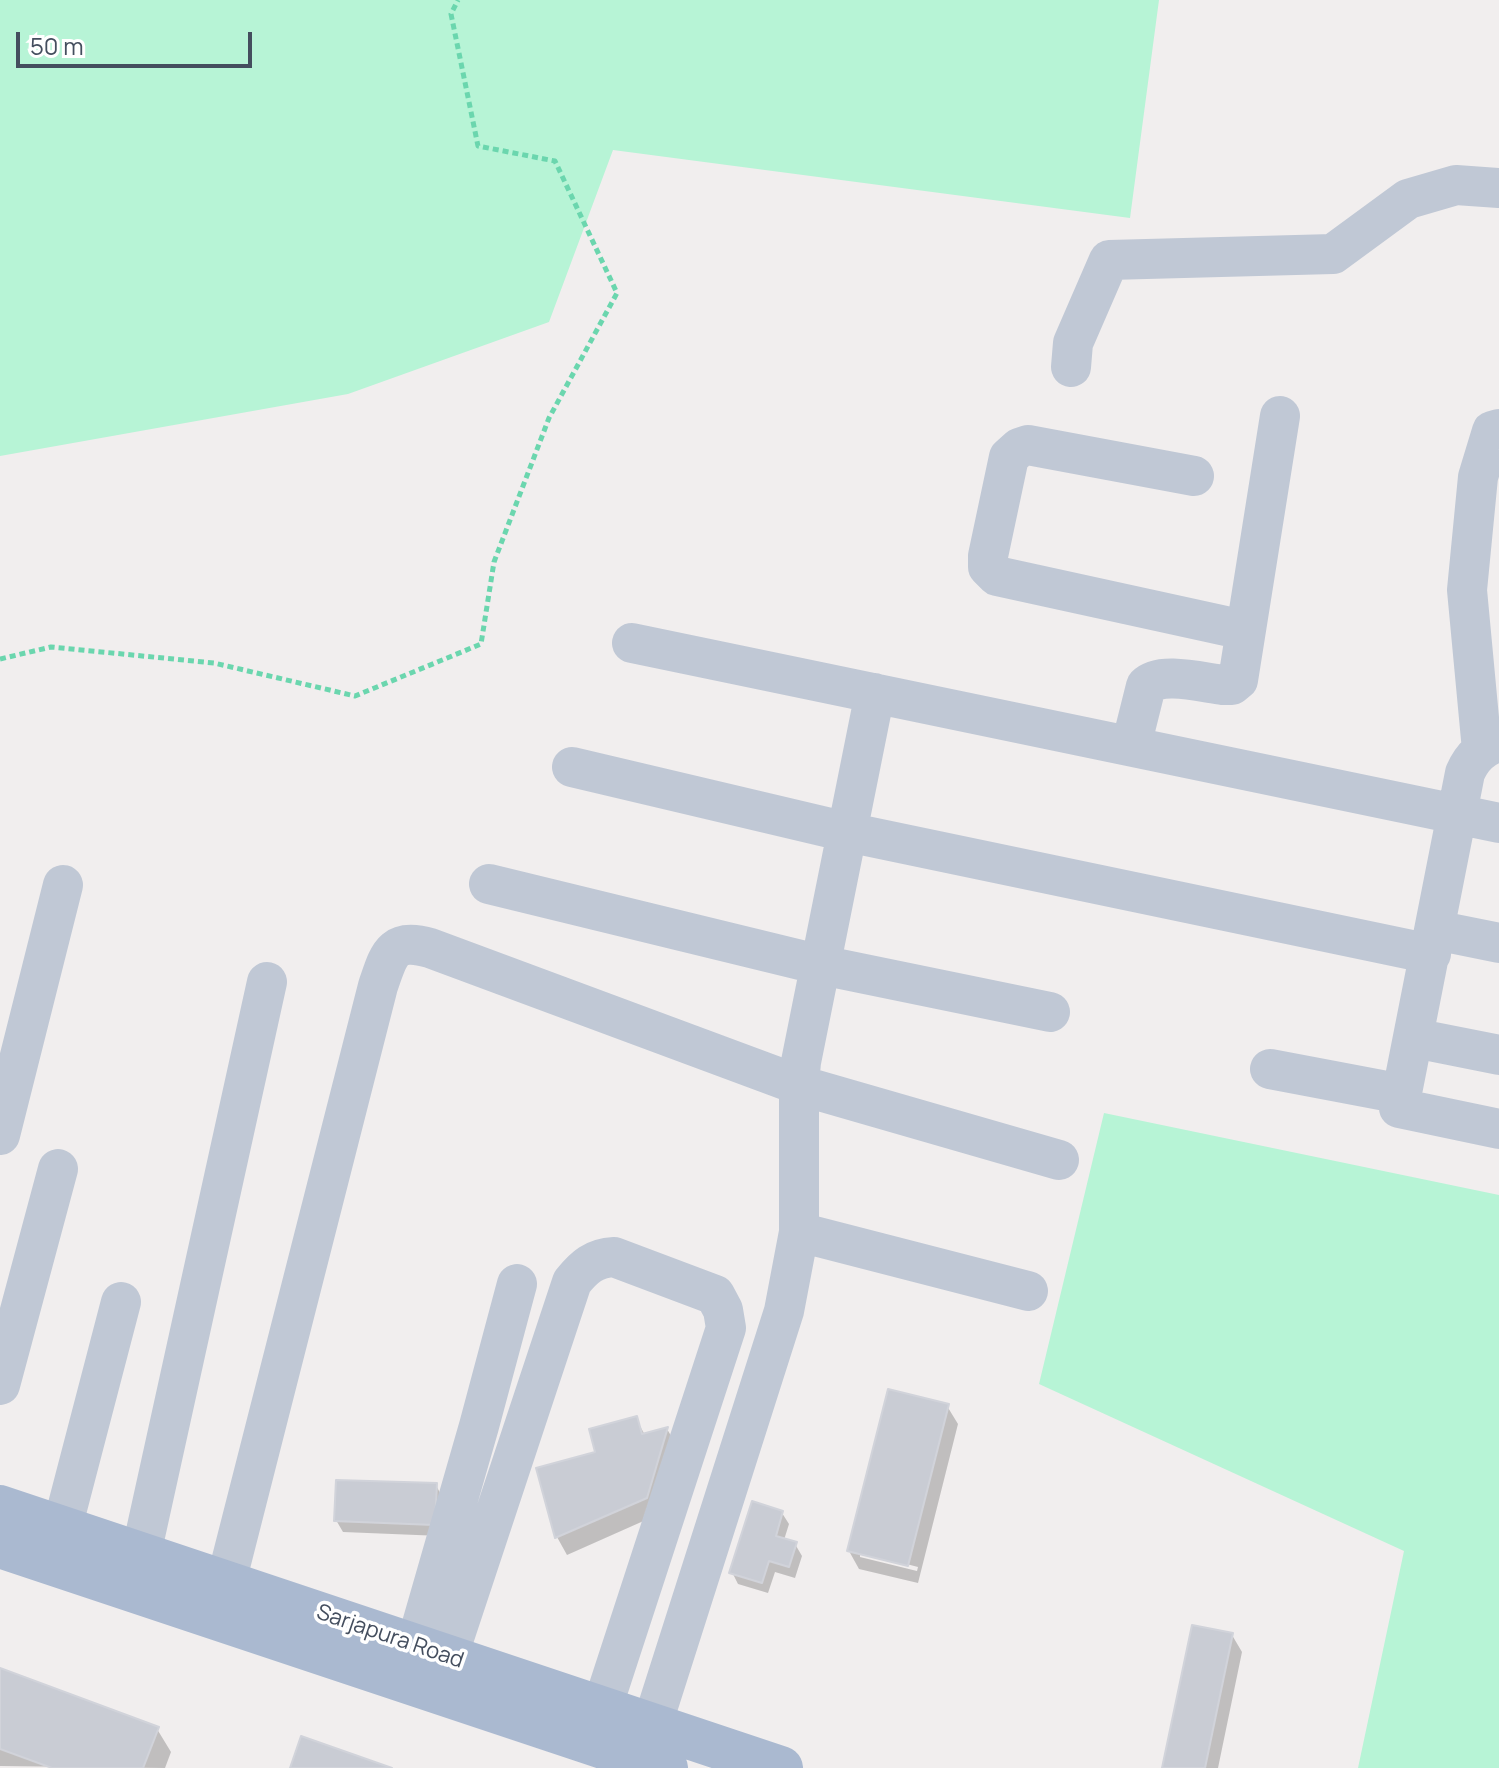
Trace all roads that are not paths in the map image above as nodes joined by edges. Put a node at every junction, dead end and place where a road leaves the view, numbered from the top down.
1 (1499, 188) edge
2 (1071, 367) dead end
3 (1280, 416) dead end
4 (1499, 429) edge
5 (1194, 476) dead end
6 (1244, 630) junction
7 (632, 643) dead end
8 (875, 693) junction
9 (1131, 746) junction
10 (1490, 746) edge
11 (572, 767) dead end
12 (1456, 814) junction
13 (1499, 823) edge
14 (847, 832) junction
15 (489, 884) dead end
16 (63, 885) dead end
17 (1433, 942) junction
18 (1499, 943) edge
19 (821, 965) junction
20 (267, 982) dead end
21 (1050, 1012) dead end
22 (1414, 1038) junction
23 (1499, 1055) edge
24 (1270, 1069) dead end
25 (799, 1085) junction
26 (1402, 1094) junction
27 (1499, 1129) edge
28 (0, 1135) edge
29 (1059, 1160) dead end
30 (58, 1169) dead end
31 (799, 1232) junction
32 (517, 1284) dead end
33 (1028, 1291) dead end
34 (121, 1302) dead end
35 (0, 1385) edge
36 (0, 1507) edge
37 (62, 1528) junction
38 (0, 1546) edge
39 (141, 1554) junction
40 (226, 1582) junction
41 (432, 1651) junction
42 (602, 1708) junction
43 (652, 1725) junction
44 (666, 1768) edge
45 (781, 1768) edge

1 - 2 street
3 - 6 street
4 - 10 street
5 - 6 street
6 - 9 street
7 - 8 street
8 - 9 street
8 - 14 street
9 - 12 street
10 - 12 street
11 - 14 street
12 - 13 street
12 - 17 street
14 - 17 street
14 - 19 street
15 - 19 street
16 - 28 street
17 - 18 street
17 - 22 street
19 - 21 street
19 - 25 street
20 - 39 street
22 - 23 street
22 - 26 street
24 - 26 street
25 - 29 street
25 - 31 street
25 - 40 street
26 - 27 street
30 - 35 street
31 - 33 street
31 - 43 street
32 - 41 street
34 - 37 street
36 - 37 main road, Sarjapura Road
37 - 39 main road, Sarjapura Road
38 - 44 main road, Sarjapura Road
39 - 40 main road, Sarjapura Road
40 - 41 main road, Sarjapura Road
41 - 42 main road, Sarjapura Road
41 - 42 street
42 - 43 main road, Sarjapura Road
43 - 45 main road, Sarjapura Road

